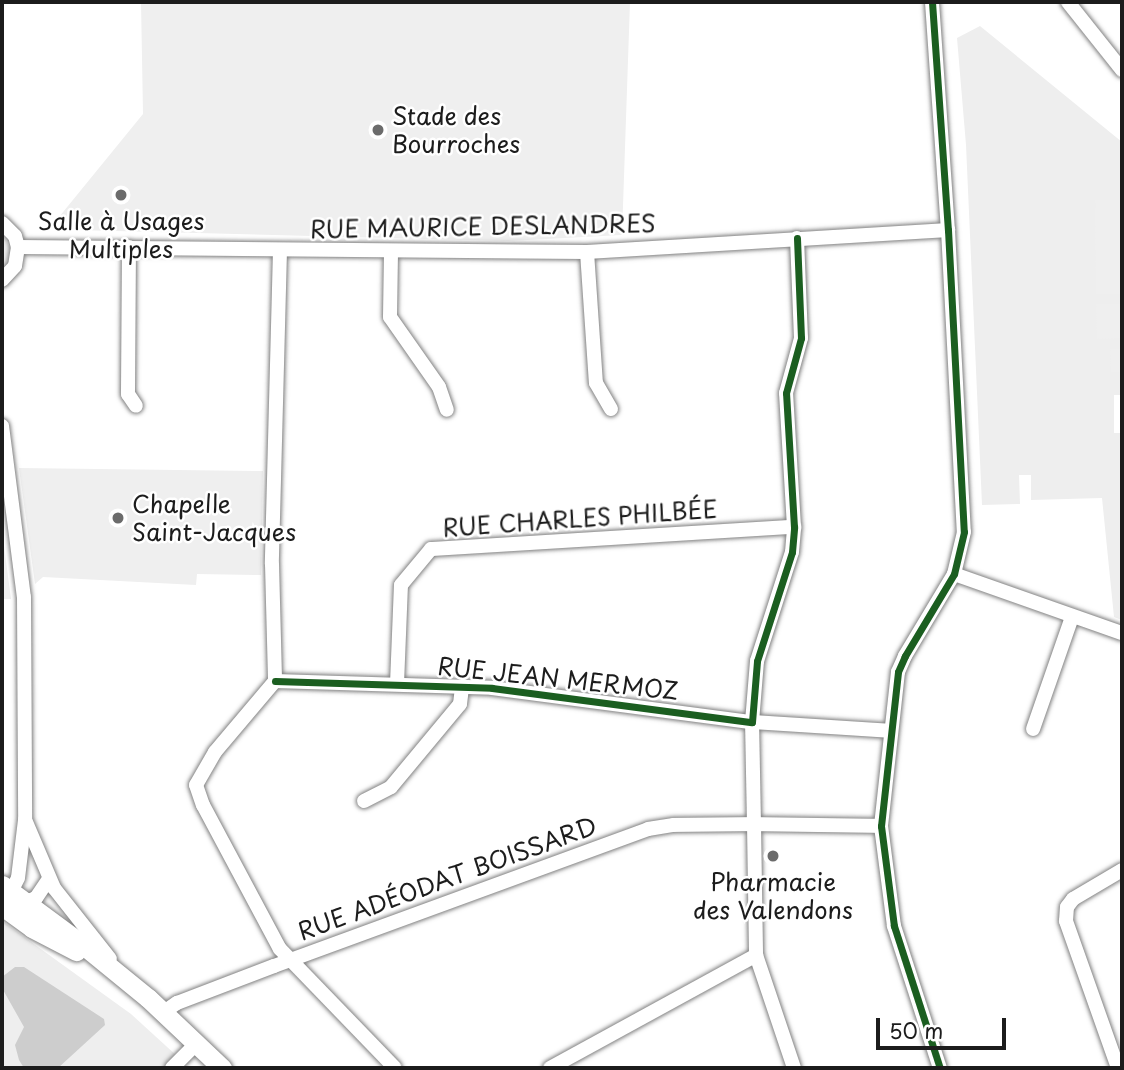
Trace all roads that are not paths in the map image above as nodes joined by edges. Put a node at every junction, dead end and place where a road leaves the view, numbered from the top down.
1 (932, 2) edge
2 (1069, 2) edge
3 (1122, 69) edge
4 (2, 223) edge
5 (948, 230) junction
6 (797, 239) junction
7 (18, 247) junction
8 (130, 247) junction
9 (280, 250) junction
10 (587, 252) junction
11 (391, 253) junction
12 (2, 280) edge
13 (135, 406) dead end
14 (611, 408) dead end
15 (447, 410) dead end
16 (2, 426) edge
17 (794, 527) junction
18 (954, 574) junction
19 (1072, 617) junction
20 (1122, 634) edge
21 (275, 681) junction
22 (397, 684) junction
23 (462, 688) junction
24 (752, 722) junction
25 (1033, 729) dead end
26 (890, 731) junction
27 (364, 801) dead end
28 (25, 820) junction
29 (754, 824) junction
30 (881, 827) junction
31 (1122, 870) edge
32 (49, 879) junction
33 (7, 900) edge
34 (756, 955) junction
35 (289, 960) junction
36 (131, 984) junction
37 (164, 1013) junction
38 (197, 1043) junction
39 (172, 1068) edge
40 (222, 1068) edge
41 (395, 1068) edge
42 (550, 1068) edge
43 (794, 1068) edge
44 (940, 1068) edge
45 (1118, 1068) edge

1 - 5 street
2 - 3 street
4 - 7 street
5 - 6 street, RUE MAURICE DESLANDRES
5 - 18 street
6 - 10 street, RUE MAURICE DESLANDRES
6 - 17 street
7 - 8 street, RUE MAURICE DESLANDRES
7 - 12 street
8 - 9 street, RUE MAURICE DESLANDRES
8 - 13 street
9 - 11 street, RUE MAURICE DESLANDRES
9 - 21 street
10 - 11 street, RUE MAURICE DESLANDRES
10 - 14 street
11 - 15 street
16 - 28 street
17 - 22 street, RUE CHARLES PHILBÉE
17 - 24 street
18 - 19 street
18 - 26 street
19 - 20 street
19 - 25 street
21 - 22 street, RUE JEAN MERMOZ
21 - 35 street
22 - 23 street, RUE JEAN MERMOZ
23 - 24 street, RUE JEAN MERMOZ
23 - 27 street
24 - 26 street, RUE JEAN MERMOZ
24 - 29 street
26 - 30 street
28 - 32 street
28 - 33 street
29 - 30 street, RUE ADÉODAT BOISSARD
29 - 34 street
29 - 35 street, RUE ADÉODAT BOISSARD
30 - 44 street
31 - 45 street
32 - 33 street
32 - 36 street
33 - 36 main road
34 - 42 street
34 - 43 street
35 - 37 street, RUE ADÉODAT BOISSARD
35 - 41 street
36 - 37 main road
37 - 38 main road
38 - 39 street
38 - 40 main road

